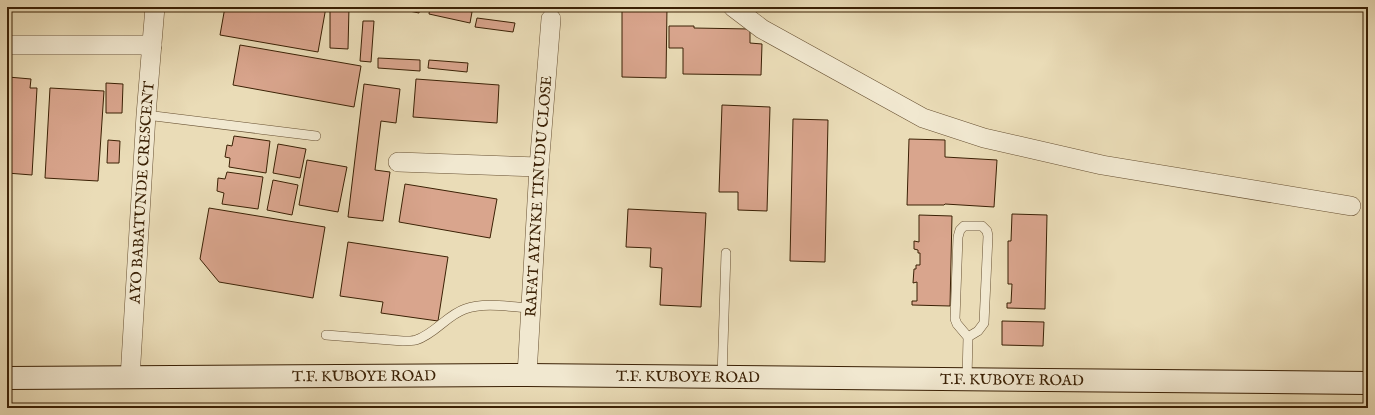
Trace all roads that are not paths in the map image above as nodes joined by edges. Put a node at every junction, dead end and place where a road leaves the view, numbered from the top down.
1 (155, 7) edge
2 (733, 7) edge
3 (551, 19) dead end
4 (7, 45) edge
5 (152, 45) junction
6 (146, 115) junction
7 (316, 136) dead end
8 (398, 162) dead end
9 (538, 167) junction
10 (1351, 206) dead end
11 (726, 253) dead end
12 (530, 308) junction
13 (326, 335) dead end
14 (968, 337) junction
15 (527, 375) junction
16 (722, 377) junction
17 (7, 378) edge
18 (130, 378) junction
19 (967, 379) junction
20 (1368, 383) edge

1 - 5 street, AYO BABATUNDE CRESCENT
2 - 10 street
3 - 9 street, RAFAT AYINKE TINUDU CLOSE
4 - 5 street
5 - 6 street, AYO BABATUNDE CRESCENT
6 - 7 lane
6 - 18 street, AYO BABATUNDE CRESCENT
8 - 9 street
9 - 12 street, RAFAT AYINKE TINUDU CLOSE
11 - 16 lane
12 - 13 lane
12 - 15 street, RAFAT AYINKE TINUDU CLOSE
14 - 14 lane
14 - 19 lane
15 - 16 street, T.F. KUBOYE ROAD
15 - 18 street, T.F. KUBOYE ROAD
16 - 19 street, T.F. KUBOYE ROAD
17 - 18 street, T.F. KUBOYE ROAD
19 - 20 street, T.F. KUBOYE ROAD

